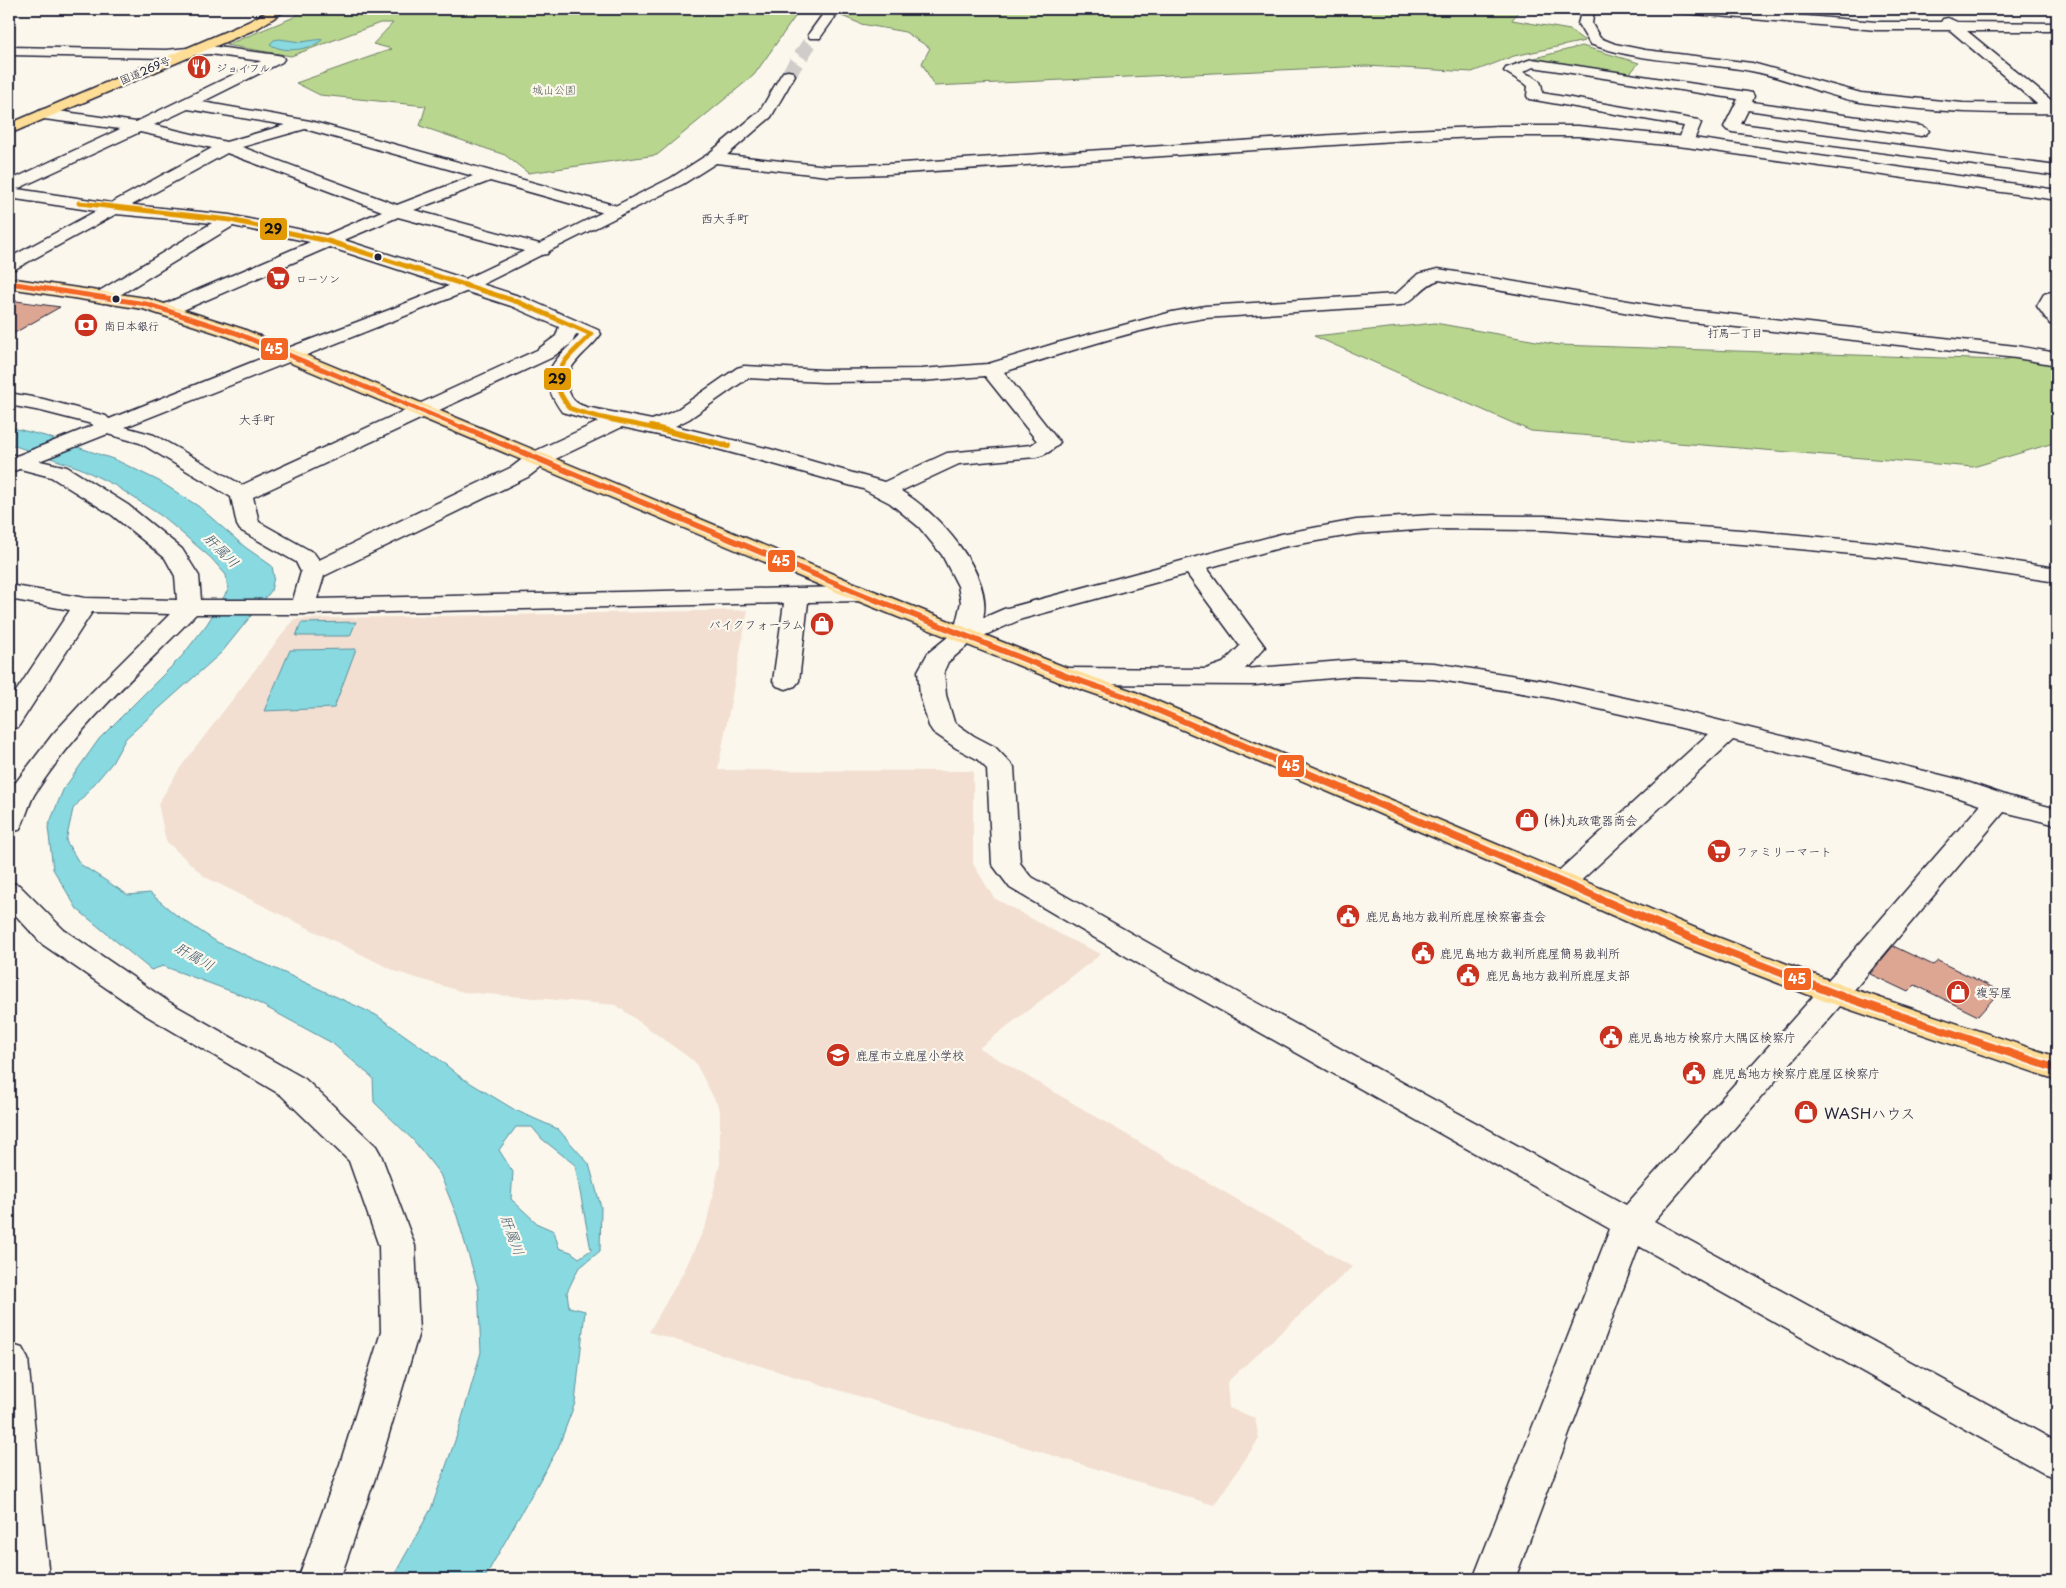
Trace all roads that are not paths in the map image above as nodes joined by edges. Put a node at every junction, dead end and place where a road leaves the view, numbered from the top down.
1 (281, 9) edge
2 (1588, 9) edge
3 (1684, 9) edge
4 (1939, 15) dead end
5 (828, 17) tunnel mouth
6 (1955, 27) junction
7 (2057, 28) edge
8 (815, 35) tunnel mouth
9 (192, 50) junction
10 (9, 51) edge
11 (788, 75) tunnel mouth
12 (186, 104) junction
13 (1743, 105) junction
14 (1936, 106) junction
15 (44, 114) junction
16 (2053, 114) edge
17 (305, 124) junction
18 (137, 126) junction
19 (9, 129) edge
20 (1921, 131) junction
21 (1686, 142) junction
22 (226, 148) junction
23 (1910, 150) junction
24 (714, 158) junction
25 (2057, 171) edge
26 (1897, 172) junction
27 (489, 176) junction
28 (9, 187) edge
29 (9, 193) edge
30 (2057, 195) edge
31 (112, 208) junction
32 (397, 211) junction
33 (615, 211) junction
34 (230, 220) junction
35 (328, 241) junction
36 (541, 250) junction
37 (9, 264) edge
38 (9, 283) edge
39 (467, 285) junction
40 (103, 297) junction
41 (2057, 298) edge
42 (167, 310) junction
43 (2057, 320) edge
44 (569, 323) junction
45 (2057, 344) edge
46 (2016, 352) junction
47 (287, 355) junction
48 (2057, 359) edge
49 (990, 370) junction
50 (9, 399) edge
51 (422, 411) junction
52 (620, 420) junction
53 (653, 427) junction
54 (107, 428) junction
55 (537, 459) junction
56 (12, 463) edge
57 (884, 490) junction
58 (241, 494) junction
59 (1192, 565) junction
60 (313, 572) junction
61 (2057, 575) edge
62 (9, 592) edge
63 (861, 594) junction
64 (797, 595) junction
65 (85, 605) junction
66 (190, 607) junction
67 (303, 607) junction
68 (965, 635) junction
69 (1066, 676) junction
70 (1210, 677) junction
71 (786, 681) dead end
72 (9, 721) edge
73 (1727, 731) junction
74 (1998, 802) junction
75 (2057, 817) edge
76 (9, 824) edge
77 (1562, 883) junction
78 (9, 890) edge
79 (1833, 993) junction
80 (2057, 1069) edge
81 (1630, 1224) junction
82 (9, 1359) edge
83 (11, 1426) edge
84 (2057, 1462) edge
85 (28, 1579) edge
86 (319, 1579) edge
87 (1494, 1579) edge

1 - 9 highway, 国道269号
2 - 14 street
3 - 6 street
4 - 6 street
5 - 8 street
6 - 7 street
6 - 16 street
9 - 10 street
9 - 12 street
9 - 15 highway, 国道269号
11 - 24 street
12 - 17 street
12 - 18 street
13 - 20 street
13 - 21 street
13 - 23 street
14 - 16 street
14 - 20 street
15 - 18 street
15 - 19 highway, 国道269号
17 - 22 street
17 - 27 street
18 - 22 street
18 - 28 street
20 - 23 street
21 - 24 street
21 - 26 street
22 - 31 street
22 - 32 street
23 - 25 street
23 - 26 street
24 - 33 street
26 - 30 street
27 - 32 street
27 - 33 street
29 - 31 street
31 - 34 street
31 - 37 street
32 - 35 street
32 - 36 street
33 - 36 street
34 - 35 street
34 - 40 street
35 - 39 street
35 - 42 street
36 - 39 street
38 - 40 highway
39 - 44 street
39 - 47 street
40 - 42 highway
41 - 43 street
42 - 47 highway
44 - 51 street
44 - 52 street
45 - 46 street
46 - 48 street
46 - 49 street
47 - 51 highway
47 - 54 street
49 - 53 street
49 - 57 street
50 - 54 street
51 - 55 highway
51 - 58 street
52 - 53 street
52 - 55 street
53 - 57 street
54 - 56 street
54 - 58 street
55 - 60 street
55 - 63 highway
56 - 66 street
57 - 68 street
58 - 60 street
59 - 61 street
59 - 68 street
59 - 70 street
60 - 67 street
62 - 65 street
63 - 64 street
63 - 68 highway
64 - 67 street
64 - 71 street
65 - 66 street
65 - 72 street
66 - 67 street
66 - 76 street
68 - 69 highway
68 - 81 street
69 - 70 street
69 - 77 highway
70 - 73 street
73 - 74 street
73 - 77 street
74 - 75 street
74 - 79 street
77 - 79 highway
78 - 86 street
79 - 80 highway
79 - 81 street
81 - 84 street
81 - 87 street
82 - 83 street
83 - 85 street

